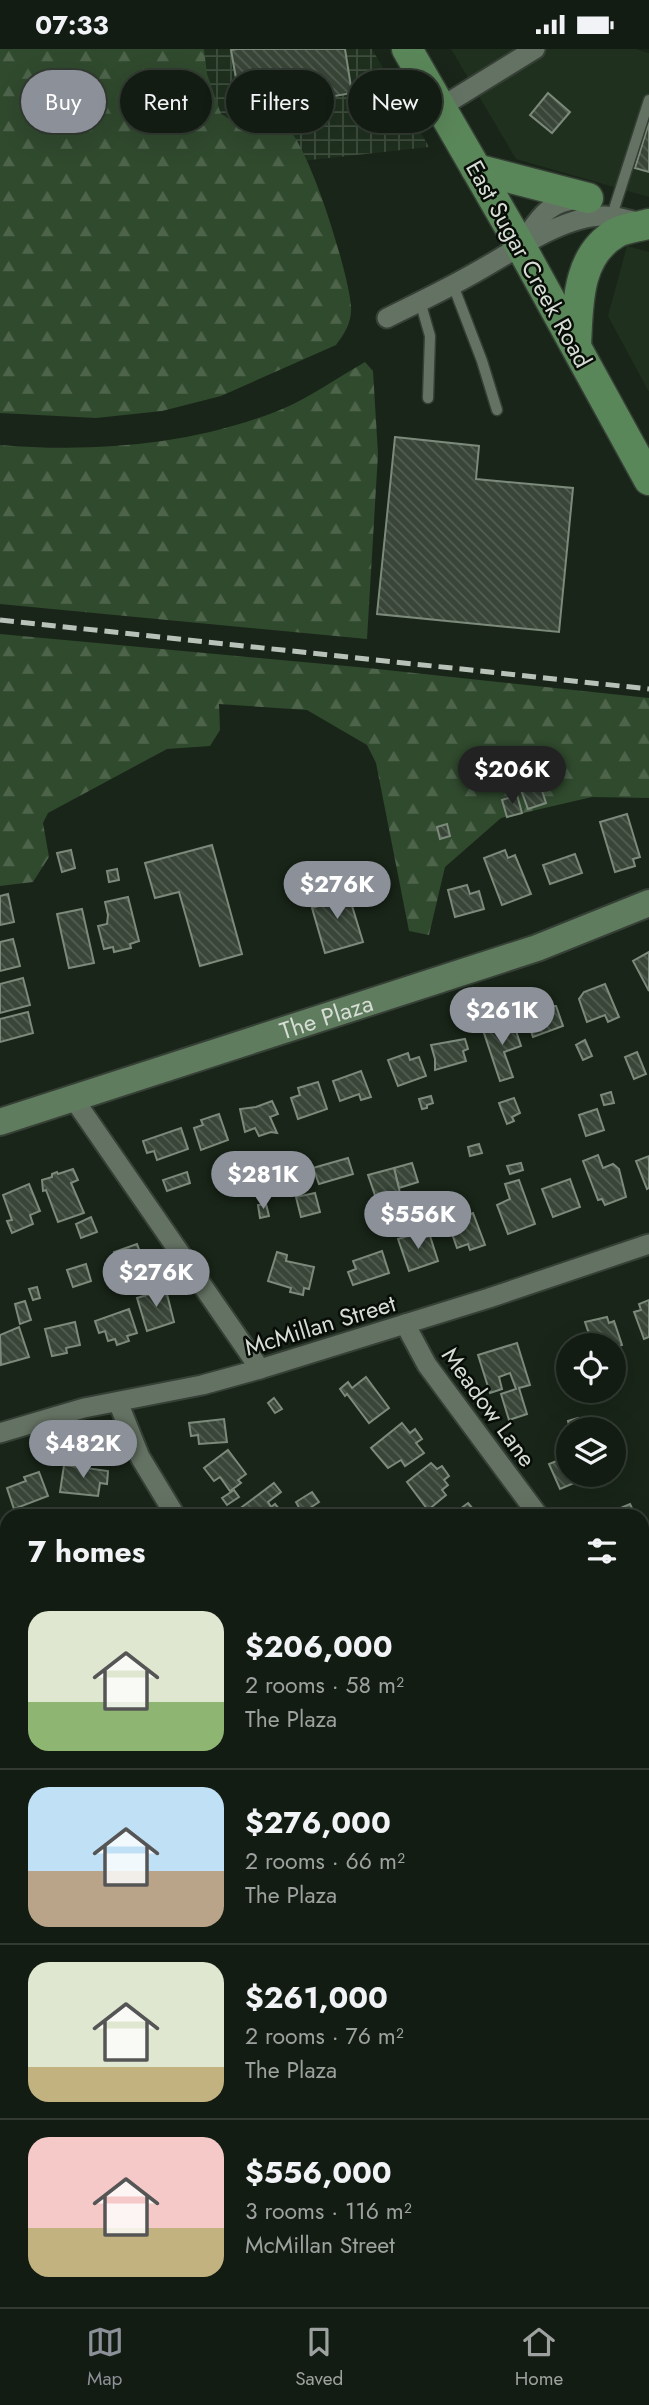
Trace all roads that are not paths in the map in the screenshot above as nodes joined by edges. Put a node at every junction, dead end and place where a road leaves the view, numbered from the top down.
1 (407, 49) edge
2 (535, 49) edge
3 (419, 70) edge
4 (649, 100) edge
5 (442, 106) edge
6 (442, 109) edge
7 (476, 169) junction
8 (601, 202) junction
9 (649, 224) edge
10 (520, 245) junction
11 (453, 285) junction
12 (420, 301) junction
13 (387, 318) dead end
14 (576, 346) junction
15 (428, 398) dead end
16 (497, 410) dead end
17 (649, 480) edge
18 (649, 903) edge
19 (73, 1098) junction
20 (0, 1122) edge
21 (649, 1244) edge
22 (405, 1324) junction
23 (260, 1369) junction
24 (118, 1402) junction
25 (0, 1433) edge
26 (170, 1509) edge
27 (534, 1509) edge

1 - 3 main road, East Sugar Creek Road
2 - 5 street
4 - 8 lane
6 - 7 main road, East Sugar Creek Road
7 - 8 main road
7 - 10 main road, East Sugar Creek Road
8 - 9 street
8 - 10 street
9 - 10 street
9 - 14 main road
10 - 11 street
10 - 14 main road, East Sugar Creek Road
11 - 12 street
11 - 16 lane
12 - 13 street
12 - 15 lane
14 - 17 main road, East Sugar Creek Road
18 - 19 main road, The Plaza
19 - 20 main road, The Plaza
19 - 23 street
21 - 22 street, McMillan Street
22 - 23 street, McMillan Street
22 - 27 street, Meadow Lane
23 - 24 street, McMillan Street
24 - 25 street, McMillan Street
24 - 26 street

